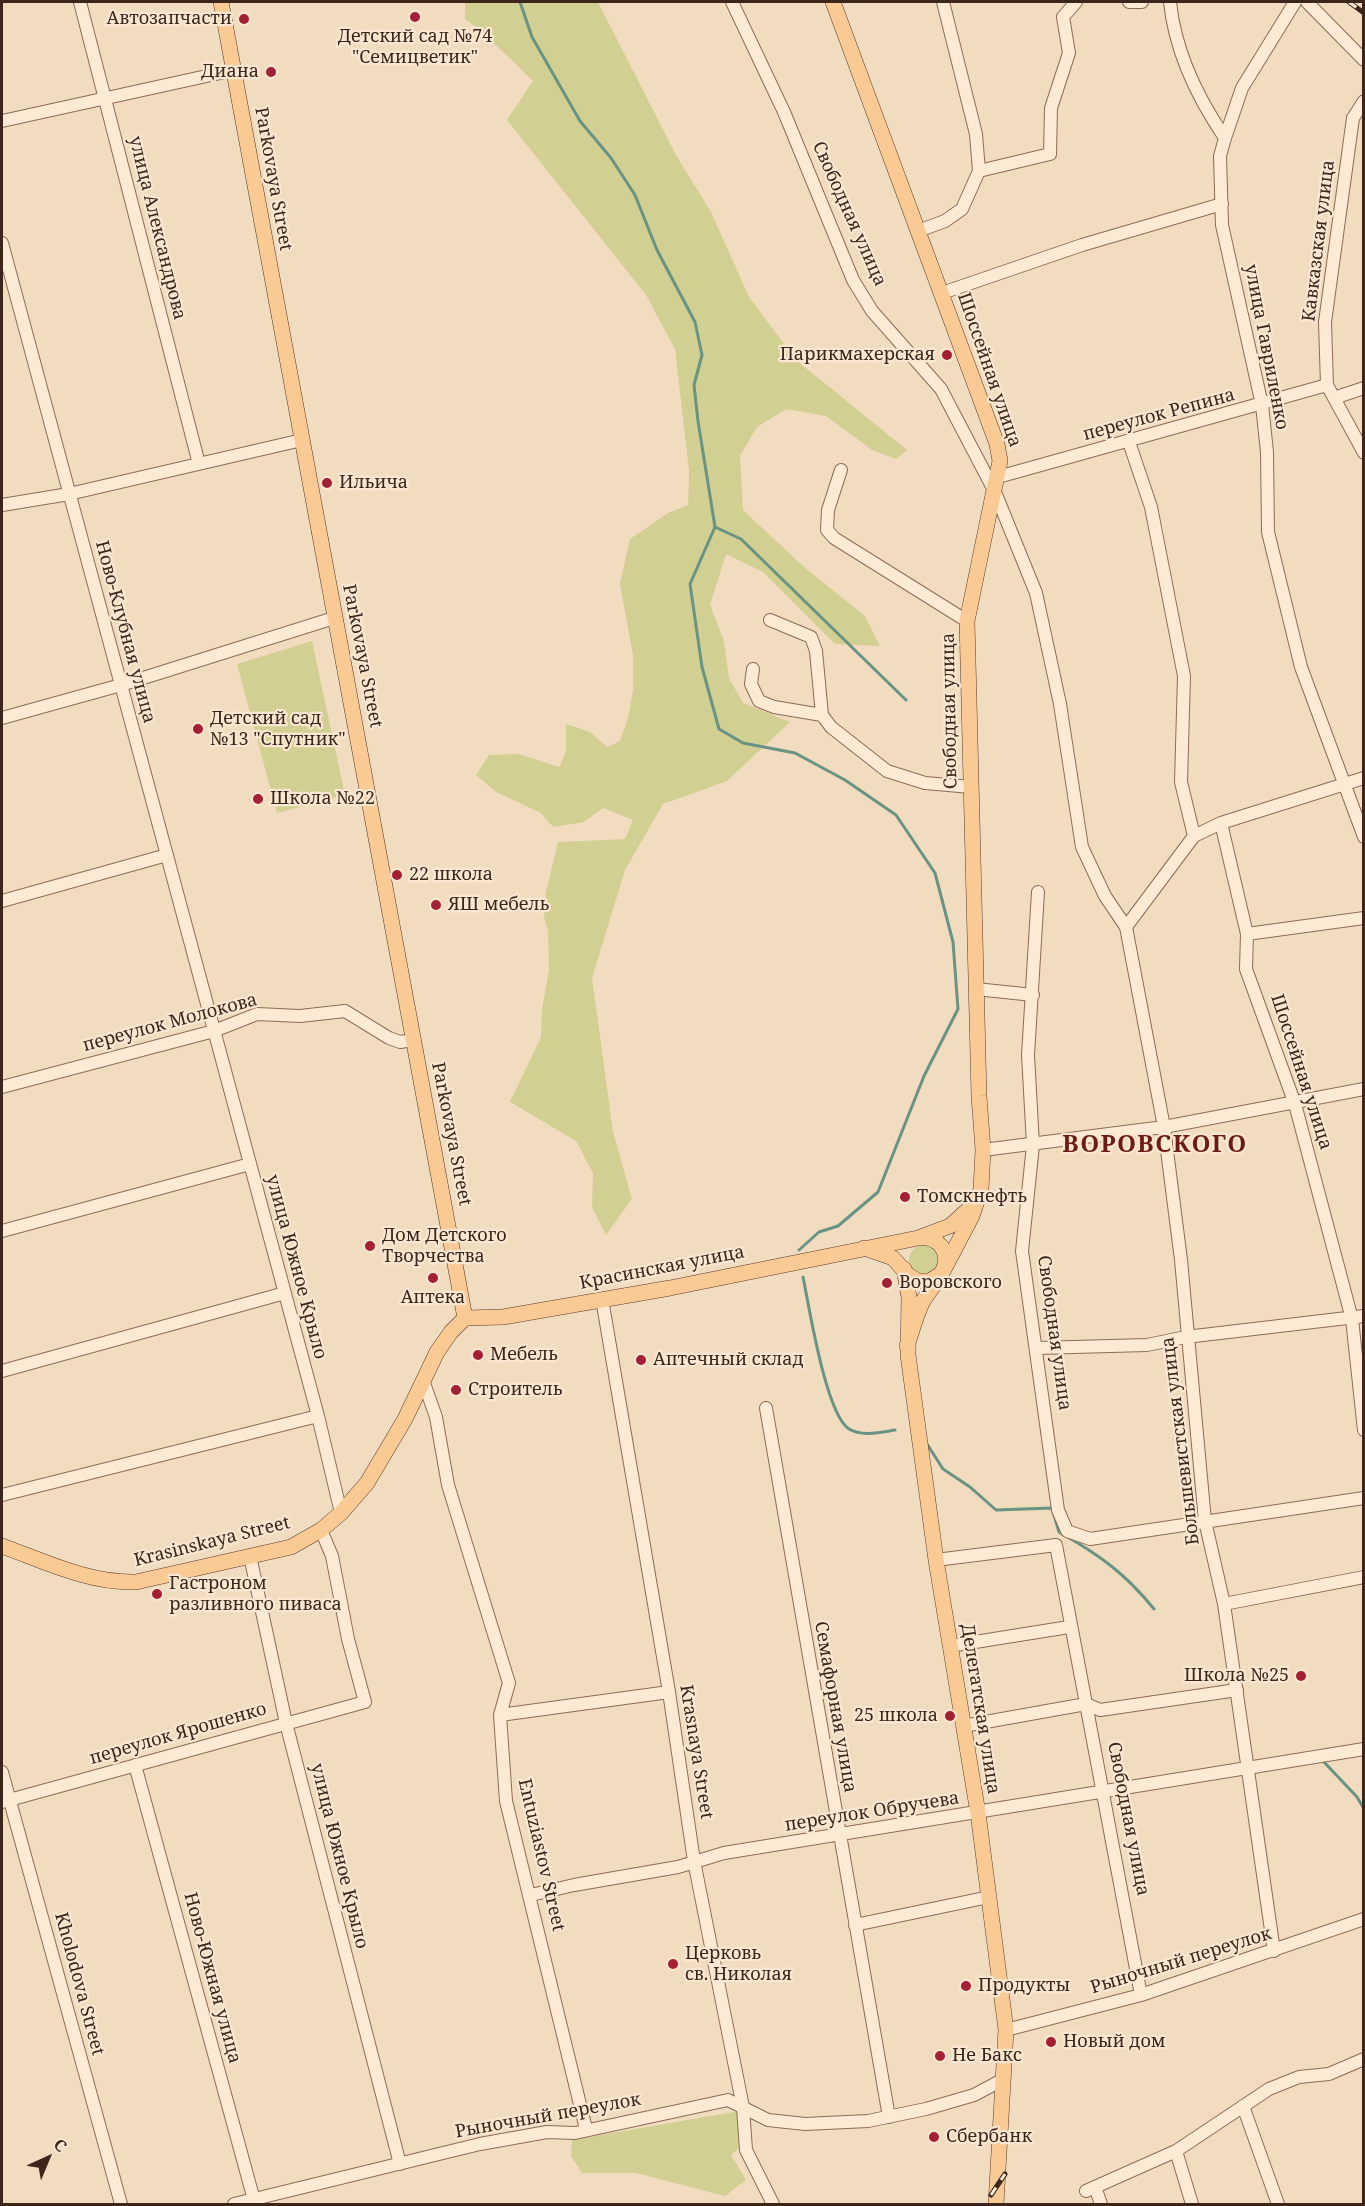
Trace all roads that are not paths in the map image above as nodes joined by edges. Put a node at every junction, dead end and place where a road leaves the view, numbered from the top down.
1 (80, 2) edge
2 (221, 2) edge
3 (732, 2) edge
4 (833, 2) edge
5 (943, 2) edge
6 (1076, 2) edge
7 (1129, 2) edge
8 (1142, 2) edge
9 (1170, 2) edge
10 (1295, 2) edge
11 (1307, 2) edge
12 (1364, 60) edge
13 (234, 70) junction
14 (105, 98) junction
15 (1364, 100) edge
16 (2, 121) edge
17 (1225, 138) junction
18 (979, 171) junction
19 (1222, 204) junction
20 (918, 231) junction
21 (2, 243) edge
22 (942, 293) junction
23 (1327, 385) junction
24 (1364, 388) edge
25 (1334, 398) junction
26 (1262, 405) junction
27 (302, 440) junction
28 (1129, 442) junction
29 (1364, 453) edge
30 (199, 464) junction
31 (841, 470) dead end
32 (999, 477) junction
33 (995, 492) junction
34 (69, 494) junction
35 (2, 505) edge
36 (334, 618) junction
37 (770, 620) dead end
38 (968, 621) junction
39 (753, 669) dead end
40 (121, 685) junction
41 (822, 715) junction
42 (2, 718) edge
43 (1364, 778) edge
44 (1345, 783) junction
45 (971, 787) junction
46 (1221, 823) junction
47 (1194, 836) junction
48 (1364, 837) edge
49 (166, 855) junction
50 (1038, 892) dead end
51 (2, 901) edge
52 (1364, 918) edge
53 (1126, 927) junction
54 (1247, 934) junction
55 (976, 989) junction
56 (1033, 994) junction
57 (214, 1031) junction
58 (413, 1040) junction
59 (2, 1087) edge
60 (1364, 1089) edge
61 (1295, 1104) junction
62 (1164, 1127) junction
63 (1033, 1145) junction
64 (983, 1150) junction
65 (250, 1164) junction
66 (981, 1189) junction
67 (2, 1231) edge
68 (918, 1238) junction
69 (864, 1248) junction
70 (905, 1271) junction
71 (942, 1273) junction
72 (285, 1293) junction
73 (602, 1299) junction
74 (1358, 1317) edge
75 (465, 1318) junction
76 (1364, 1327) edge
77 (1186, 1337) junction
78 (907, 1346) junction
79 (1037, 1348) junction
80 (2, 1371) edge
81 (424, 1383) junction
82 (766, 1408) dead end
83 (318, 1416) junction
84 (1364, 1430) edge
85 (2, 1495) edge
86 (1364, 1498) edge
87 (341, 1513) junction
88 (1205, 1521) junction
89 (321, 1530) junction
90 (2, 1546) edge
91 (250, 1556) junction
92 (936, 1560) junction
93 (1364, 1577) edge
94 (1224, 1604) junction
95 (1069, 1627) junction
96 (950, 1646) junction
97 (1237, 1690) junction
98 (669, 1692) junction
99 (1086, 1704) junction
100 (500, 1715) junction
101 (286, 1723) junction
102 (963, 1726) junction
103 (1364, 1749) edge
104 (135, 1765) junction
105 (1248, 1768) junction
106 (2, 1772) edge
107 (1103, 1792) junction
108 (5, 1801) edge
109 (978, 1813) junction
110 (839, 1836) junction
111 (694, 1861) junction
112 (531, 1895) junction
113 (989, 1897) junction
114 (1364, 1919) edge
115 (855, 1924) junction
116 (1274, 1952) junction
117 (1141, 1995) junction
118 (1006, 2030) junction
119 (1364, 2059) edge
120 (1004, 2079) junction
121 (1243, 2106) junction
122 (743, 2107) junction
123 (890, 2117) junction
124 (586, 2129) junction
125 (1176, 2151) junction
126 (400, 2164) junction
127 (261, 2200) edge
128 (121, 2205) edge
129 (234, 2205) edge
130 (773, 2205) edge
131 (996, 2205) edge
132 (1101, 2205) edge
133 (1192, 2205) edge
134 (1278, 2205) edge

1 - 14 street, улица Александрова
2 - 13 main road, Parkovaya Street
3 - 33 street, Свободная улица
4 - 20 main road, Шоссейная улица
5 - 18 street
6 - 18 street
7 - 8 street
9 - 17 street
10 - 17 street, улица Гавриленко
11 - 12 street
13 - 14 street
13 - 27 main road, Parkovaya Street
14 - 16 street
14 - 30 street, улица Александрова
15 - 23 street, Кавказская улица
17 - 19 street, улица Гавриленко
18 - 20 street
19 - 22 street
19 - 26 street, улица Гавриленко
20 - 22 main road, Шоссейная улица
21 - 34 street, Ново-Клубная улица
22 - 32 main road, Шоссейная улица
23 - 25 street, Кавказская улица
23 - 26 street, переулок Репина
24 - 25 street
25 - 29 street, Кавказская улица
26 - 28 street, переулок Репина
26 - 44 street, улица Гавриленко
27 - 30 street
27 - 36 main road, Parkovaya Street
28 - 32 street, переулок Репина
28 - 47 street
30 - 34 street
31 - 38 street
32 - 33 main road, Шоссейная улица
33 - 38 main road, Свободная улица
33 - 53 street
34 - 35 street
34 - 40 street, Ново-Клубная улица
36 - 40 street
36 - 58 main road, Parkovaya Street
37 - 41 street
38 - 45 main road, Свободная улица
39 - 41 street
40 - 42 street
40 - 49 street, Ново-Клубная улица
41 - 45 street
43 - 44 street
44 - 46 street
44 - 48 street, улица Гавриленко
45 - 55 main road, Свободная улица
46 - 47 street
46 - 54 street, Шоссейная улица
47 - 53 street
49 - 51 street
49 - 57 street, Ново-Клубная улица
50 - 56 street, Свободная улица
52 - 54 street
53 - 62 street, Большевистская улица
54 - 61 street, Шоссейная улица
55 - 56 street
55 - 64 main road, Свободная улица
56 - 63 street, Свободная улица
57 - 58 street, переулок Молокова
57 - 59 street, переулок Молокова
57 - 65 street, улица Южное Крыло
58 - 75 main road, Parkovaya Street
60 - 61 street
61 - 62 street
61 - 74 street, Шоссейная улица
62 - 63 street
62 - 77 street, Большевистская улица
63 - 64 street
63 - 79 street, Свободная улица
64 - 66 main road, Свободная улица
65 - 67 street
65 - 72 street, улица Южное Крыло
66 - 68 main road, Красинская улица
66 - 71 main road, Делегатская улица
68 - 69 main road, Красинская улица
68 - 70 main road
68 - 71 main road
69 - 70 main road
69 - 73 main road, Красинская улица
70 - 71 main road
70 - 78 main road, Делегатская улица
71 - 78 main road, Делегатская улица
72 - 80 street
72 - 83 street, улица Южное Крыло
73 - 75 main road, Красинская улица
73 - 98 street, Krasnaya Street
74 - 76 street
74 - 77 street
74 - 84 street, Шоссейная улица
75 - 81 main road, Krasinskaya Street
77 - 79 street
77 - 88 street, Большевистская улица
78 - 92 main road, Делегатская улица
79 - 88 street, Свободная улица
81 - 87 main road, Krasinskaya Street
81 - 100 street, Entuziastov Street
82 - 110 street, Семафорная улица
83 - 85 street
83 - 87 street, улица Южное Крыло
86 - 88 street
87 - 89 main road, Krasinskaya Street
88 - 94 street, Большевистская улица
89 - 91 main road, Krasinskaya Street
89 - 101 street, переулок Ярошенко
90 - 91 main road, Krasinskaya Street
91 - 101 street, улица Южное Крыло
92 - 95 street, Свободная улица
92 - 96 main road, Делегатская улица
93 - 94 street
94 - 97 street, Большевистская улица
95 - 96 street
95 - 99 street, Свободная улица
96 - 102 main road, Делегатская улица
97 - 99 street
97 - 105 street, Большевистская улица
98 - 100 street
98 - 111 street, Krasnaya Street
99 - 102 street
99 - 107 street, Свободная улица
100 - 112 street, Entuziastov Street
101 - 104 street, переулок Ярошенко
101 - 126 street, улица Южное Крыло
102 - 109 main road, Делегатская улица
103 - 105 street, переулок Обручева
104 - 108 street, переулок Ярошенко
104 - 127 street, Ново-Южная улица
105 - 107 street, переулок Обручева
105 - 116 street, Большевистская улица
106 - 108 street, Kholodova Street
107 - 109 street, переулок Обручева
107 - 117 street, Свободная улица
108 - 128 street, Kholodova Street
109 - 110 street, переулок Обручева
109 - 113 main road, Делегатская улица
110 - 111 street, переулок Обручева
110 - 115 street, Семафорная улица
111 - 112 street, переулок Обручева
111 - 122 street, Krasnaya Street
112 - 124 street, Entuziastov Street
113 - 115 street
113 - 118 main road, Делегатская улица
114 - 116 street, Рыночный переулок
115 - 123 street, Семафорная улица
116 - 117 street, Рыночный переулок
117 - 118 street, Рыночный переулок
118 - 120 main road, Делегатская улица
119 - 121 street
120 - 123 street, Рыночный переулок
120 - 131 main road, Делегатская улица
121 - 125 street
121 - 134 street
122 - 123 street, Рыночный переулок
122 - 124 street, Рыночный переулок
122 - 130 street, Krasnaya Street
124 - 126 street, Рыночный переулок
125 - 132 street
125 - 133 street
126 - 127 street, Рыночный переулок
127 - 129 street, Рыночный переулок

